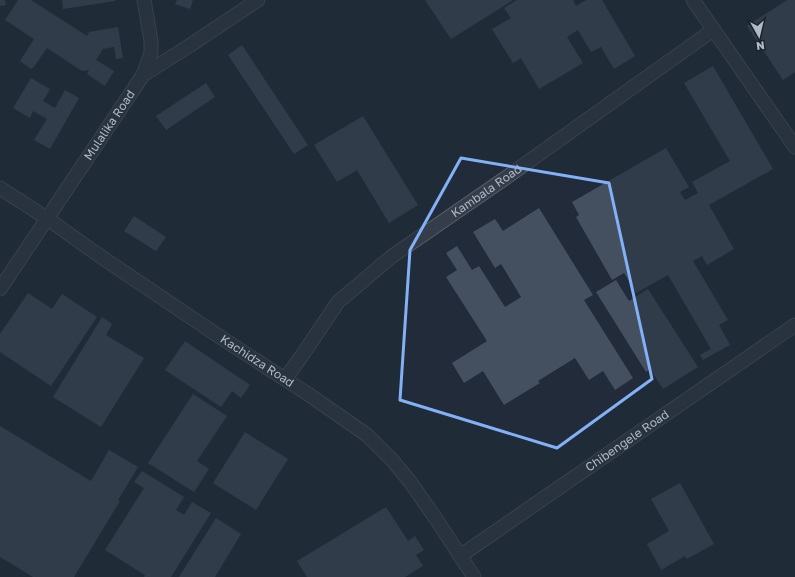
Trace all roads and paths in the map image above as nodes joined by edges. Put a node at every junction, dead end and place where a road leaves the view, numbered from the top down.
1 (144, 0) edge
2 (258, 0) edge
3 (693, 0) edge
4 (713, 30) junction
5 (144, 75) junction
6 (795, 148) edge
7 (0, 188) edge
8 (48, 219) junction
9 (0, 289) edge
10 (795, 325) edge
11 (285, 379) junction
12 (460, 556) junction
13 (474, 577) edge

1 - 5 street
2 - 5 street, Mulalika Road
3 - 4 street
4 - 6 street
4 - 11 street, Kambala Road
5 - 8 street, Mulalika Road
7 - 8 street, Kachidza Road
8 - 9 street, Mulalika Road
8 - 11 street, Kachidza Road
10 - 12 street, Chibengele Road
11 - 12 street, Kachidza Road
12 - 13 street, Kachidza Road

